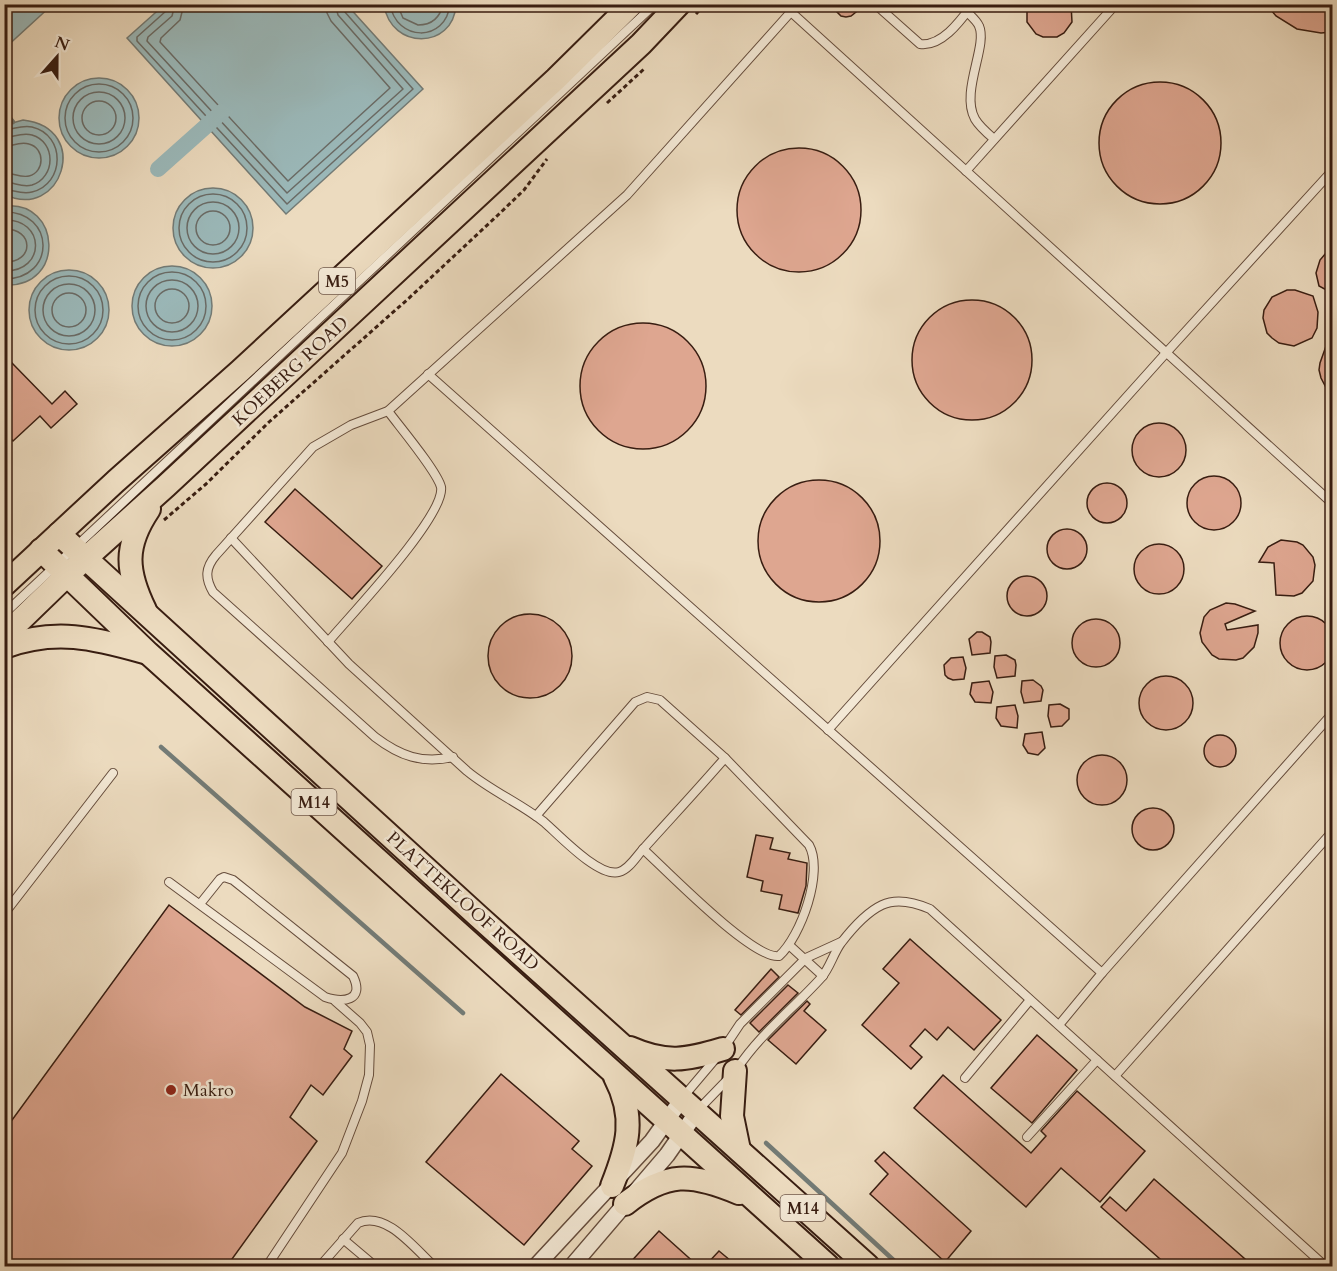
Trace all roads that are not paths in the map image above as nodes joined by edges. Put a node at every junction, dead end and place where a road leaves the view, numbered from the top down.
1 (632, 4) edge
2 (654, 4) edge
3 (798, 4) edge
4 (875, 4) edge
5 (974, 4) edge
6 (1116, 4) edge
7 (687, 9) edge
8 (791, 12) junction
9 (967, 12) junction
10 (994, 139) junction
11 (966, 171) junction
12 (1332, 171) edge
13 (1166, 353) junction
14 (428, 374) junction
15 (388, 411) junction
16 (165, 486) junction
17 (1332, 503) edge
18 (231, 538) junction
19 (72, 547) junction
20 (54, 564) junction
21 (4, 585) edge
22 (4, 614) edge
23 (150, 619) junction
24 (4, 636) edge
25 (328, 642) junction
26 (4, 647) edge
27 (148, 653) junction
28 (1332, 714) edge
29 (828, 730) junction
30 (453, 757) junction
31 (725, 758) junction
32 (113, 773) dead end
33 (536, 816) junction
34 (1332, 833) edge
35 (643, 849) junction
36 (169, 882) dead end
37 (201, 904) junction
38 (4, 914) edge
39 (842, 942) junction
40 (789, 945) junction
41 (806, 958) junction
42 (1102, 973) junction
43 (823, 976) junction
44 (335, 1000) junction
45 (1030, 1000) junction
46 (1059, 1025) junction
47 (618, 1042) junction
48 (723, 1048) junction
49 (1097, 1060) junction
50 (612, 1071) junction
51 (735, 1071) junction
52 (1115, 1076) junction
53 (965, 1078) dead end
54 (689, 1106) junction
55 (674, 1127) junction
56 (1027, 1137) dead end
57 (739, 1150) junction
58 (619, 1195) junction
59 (752, 1198) junction
60 (343, 1239) junction
61 (267, 1266) edge
62 (321, 1266) edge
63 (375, 1266) edge
64 (434, 1266) edge
65 (536, 1266) edge
66 (572, 1266) edge
67 (828, 1266) edge
68 (868, 1266) edge
69 (1325, 1266) edge

1 - 19 main road, KOEBERG ROAD / M5
2 - 19 lane
3 - 8 lane
4 - 9 lane
5 - 9 lane
6 - 10 lane
7 - 16 main road, KOEBERG ROAD / M5
8 - 11 lane
8 - 14 lane
9 - 10 lane
10 - 11 lane
11 - 13 lane
12 - 13 lane
13 - 17 lane
13 - 29 lane
14 - 15 lane
14 - 29 lane
15 - 18 lane
15 - 25 lane
16 - 19 main road, KOEBERG ROAD / M5
16 - 23 main road
18 - 25 lane
18 - 30 lane
19 - 20 main road, KOEBERG ROAD / M5
19 - 20 main road, KOEBERG ROAD / M5
19 - 23 main road, PLATTEKLOOF ROAD / M14
20 - 21 main road, KOEBERG ROAD / M5
20 - 22 lane
20 - 24 main road, KOEBERG ROAD / M5
20 - 27 main road, PLATTEKLOOF ROAD / M14
23 - 47 main road, PLATTEKLOOF ROAD / M14
25 - 30 lane
26 - 27 main road
27 - 50 main road, PLATTEKLOOF ROAD / M14
28 - 42 lane
29 - 42 lane
30 - 33 lane
31 - 33 lane
31 - 35 lane
31 - 40 lane
32 - 38 lane
33 - 35 lane
34 - 52 lane
35 - 40 lane
36 - 37 lane
37 - 44 lane
37 - 44 lane
39 - 41 lane
39 - 43 lane
39 - 45 lane
40 - 41 lane
41 - 43 lane
41 - 48 lane
42 - 46 lane
43 - 51 lane
44 - 61 lane
45 - 46 lane
45 - 53 lane
46 - 49 lane
47 - 48 main road
47 - 54 main road, PLATTEKLOOF ROAD / M14
48 - 54 lane
49 - 52 lane
49 - 56 lane
50 - 55 main road, PLATTEKLOOF ROAD / M14
50 - 58 main road
51 - 54 lane
51 - 57 main road
52 - 69 lane
54 - 55 street
54 - 57 main road, PLATTEKLOOF ROAD / M14
55 - 58 street
55 - 58 street
55 - 59 main road, PLATTEKLOOF ROAD / M14
57 - 68 main road, PLATTEKLOOF ROAD / M14
58 - 59 main road
58 - 65 street
58 - 66 street
59 - 67 main road, PLATTEKLOOF ROAD / M14
60 - 62 lane
60 - 63 lane
60 - 64 lane

